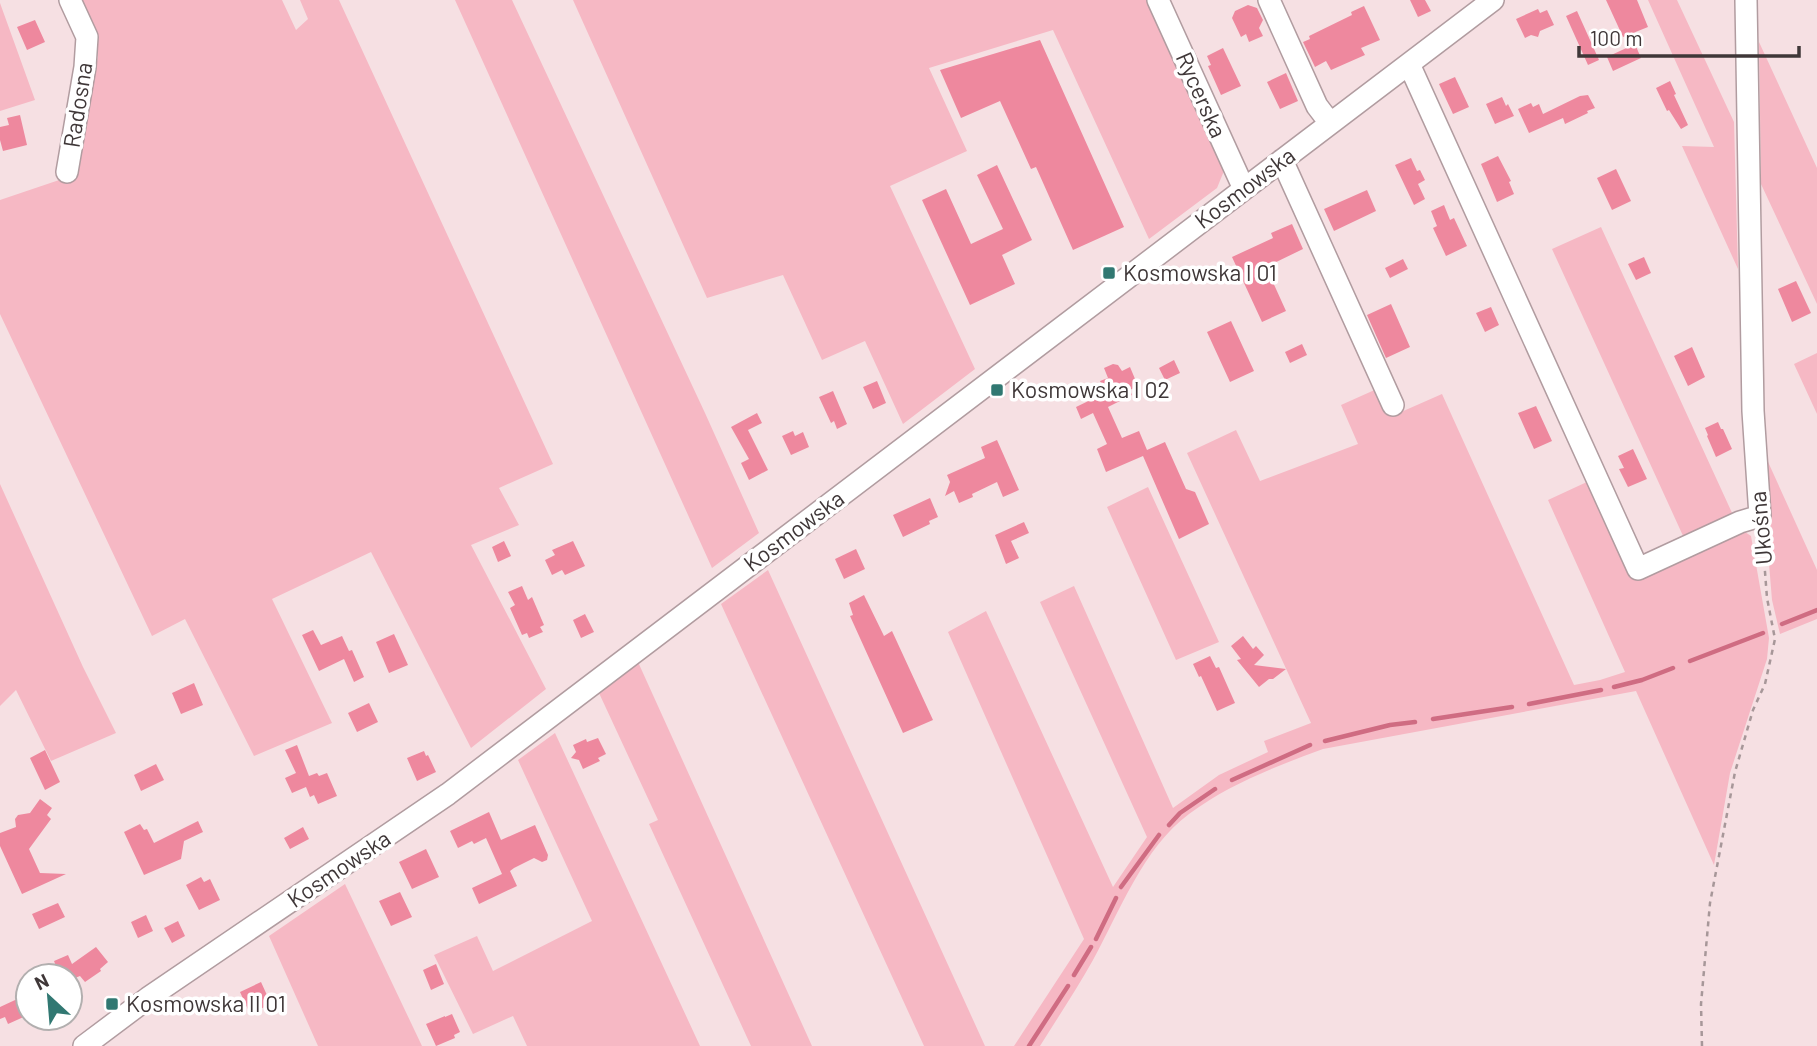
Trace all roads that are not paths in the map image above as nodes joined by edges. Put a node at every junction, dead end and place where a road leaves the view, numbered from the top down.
1 (70, 0) edge
2 (1158, 0) edge
3 (1269, 0) edge
4 (1493, 0) edge
5 (1746, 0) edge
6 (1409, 64) junction
7 (1330, 123) junction
8 (1282, 160) junction
9 (67, 172) dead end
10 (1244, 189) junction
11 (1393, 405) dead end
12 (84, 1046) edge

1 - 9 street, Radosna
2 - 10 street, Rycerska
3 - 7 street
4 - 6 street, Kosmowska
5 - 6 street, Ukośna
6 - 7 street, Kosmowska
7 - 8 street, Kosmowska
8 - 10 street, Kosmowska
8 - 11 street
10 - 12 street, Kosmowska

